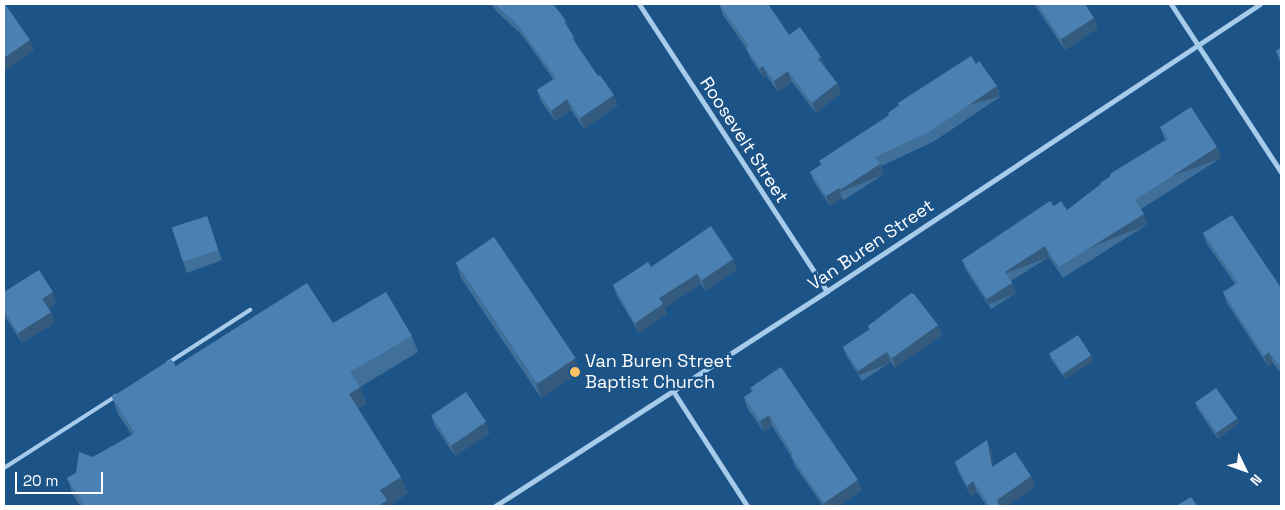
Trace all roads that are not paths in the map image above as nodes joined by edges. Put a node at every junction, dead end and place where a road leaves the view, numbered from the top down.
1 (639, 4) edge
2 (1171, 4) edge
3 (1260, 4) edge
4 (1197, 44) junction
5 (1281, 172) edge
6 (827, 291) junction
7 (250, 310) dead end
8 (160, 368) edge
9 (673, 392) junction
10 (118, 394) edge
11 (4, 468) edge
12 (495, 506) edge
13 (748, 506) edge

1 - 6 street, Roosevelt Street
2 - 4 street
3 - 4 street, Van Buren Street
4 - 5 street
4 - 6 street, Van Buren Street
6 - 9 street, Van Buren Street
7 - 8 lane
9 - 12 street, Van Buren Street
9 - 13 street
10 - 11 lane

